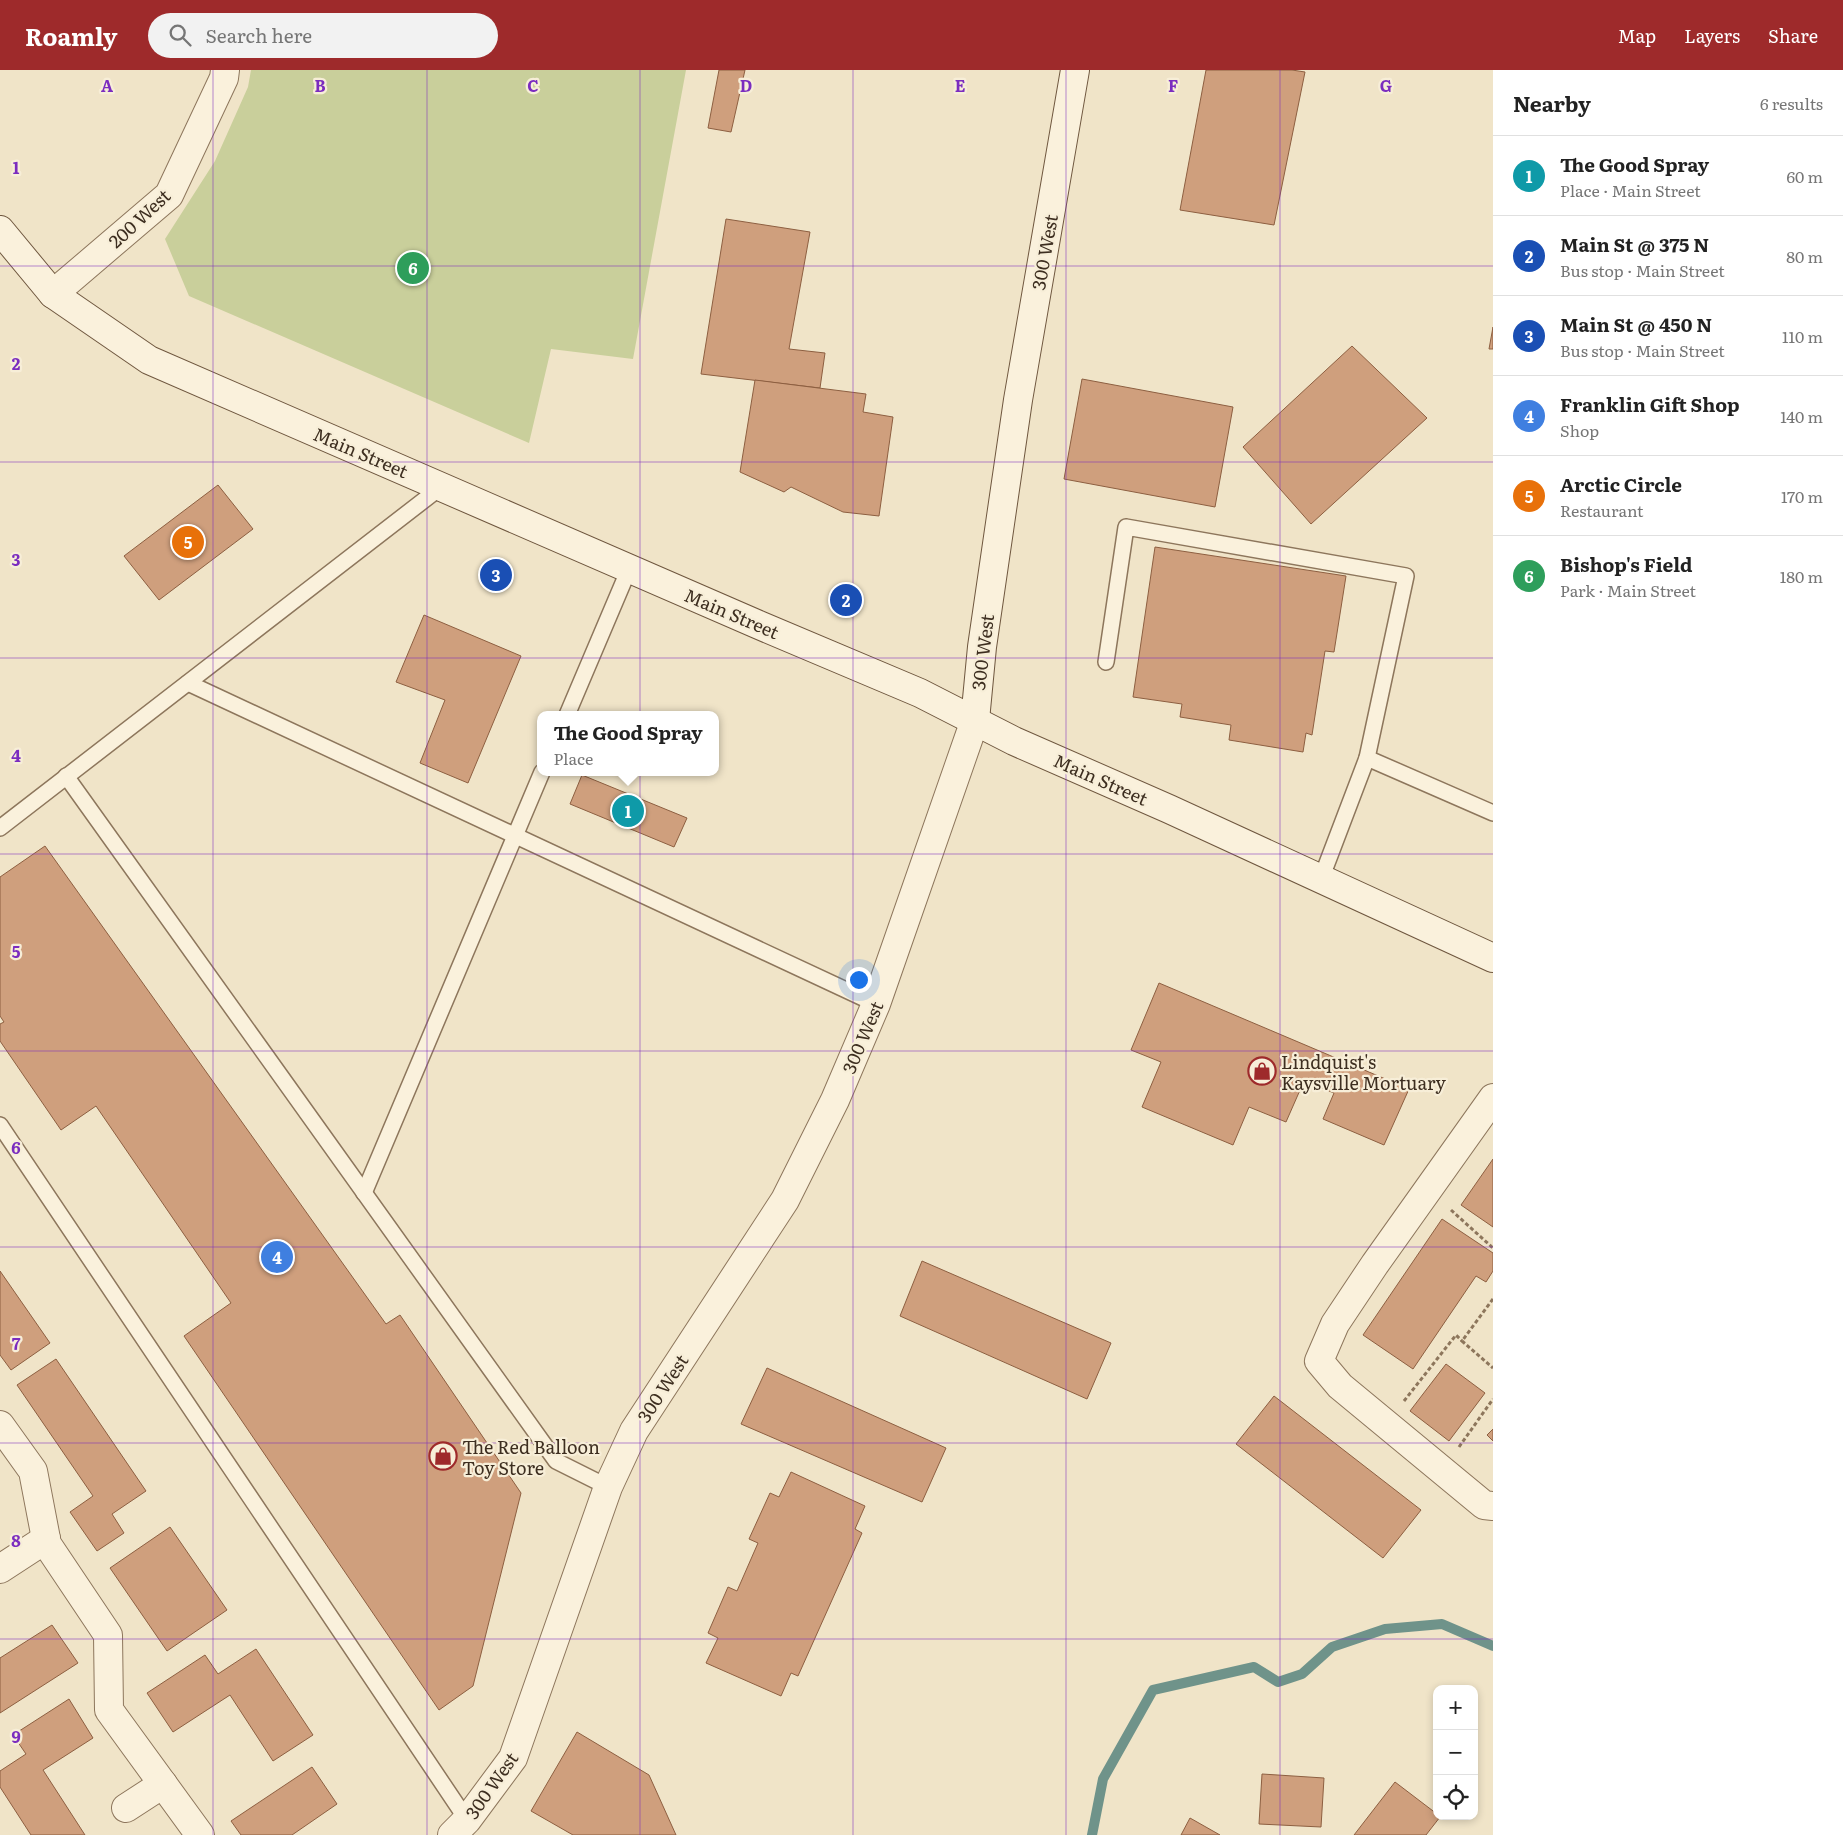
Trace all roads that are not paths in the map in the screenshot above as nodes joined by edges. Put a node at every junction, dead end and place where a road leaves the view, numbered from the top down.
1 (226, 70) edge
2 (1075, 70) edge
3 (0, 230) edge
4 (53, 294) junction
5 (441, 487) junction
6 (629, 569) junction
7 (1106, 662) dead end
8 (188, 683) junction
9 (568, 711) edge
10 (975, 720) junction
11 (1367, 758) junction
12 (66, 776) junction
13 (540, 776) edge
14 (1493, 813) edge
15 (0, 828) edge
16 (515, 836) junction
17 (1321, 879) junction
18 (1493, 958) edge
19 (876, 1004) junction
20 (1493, 1098) edge
21 (0, 1125) edge
22 (364, 1193) junction
23 (0, 1425) edge
24 (608, 1487) junction
25 (1493, 1506) edge
26 (46, 1539) junction
27 (0, 1569) edge
28 (163, 1784) junction
29 (126, 1808) dead end
30 (459, 1828) edge
31 (200, 1835) edge

1 - 4 street, 200 West
2 - 10 street, 300 West
3 - 4 street, Main Street
4 - 5 street, Main Street
5 - 6 street, Main Street
5 - 8 lane
6 - 9 lane
6 - 10 street, Main Street
7 - 11 lane
8 - 12 lane
8 - 16 lane
10 - 17 street, Main Street
10 - 19 street, 300 West
11 - 14 lane
11 - 17 lane
12 - 15 lane
12 - 22 lane
13 - 16 lane
16 - 19 lane
16 - 22 lane
17 - 18 street, Main Street
19 - 24 street, 300 West
20 - 25 street
21 - 30 lane
22 - 24 lane
23 - 26 street
24 - 30 street, 300 West
26 - 27 street
26 - 28 street
28 - 29 street
28 - 31 street

